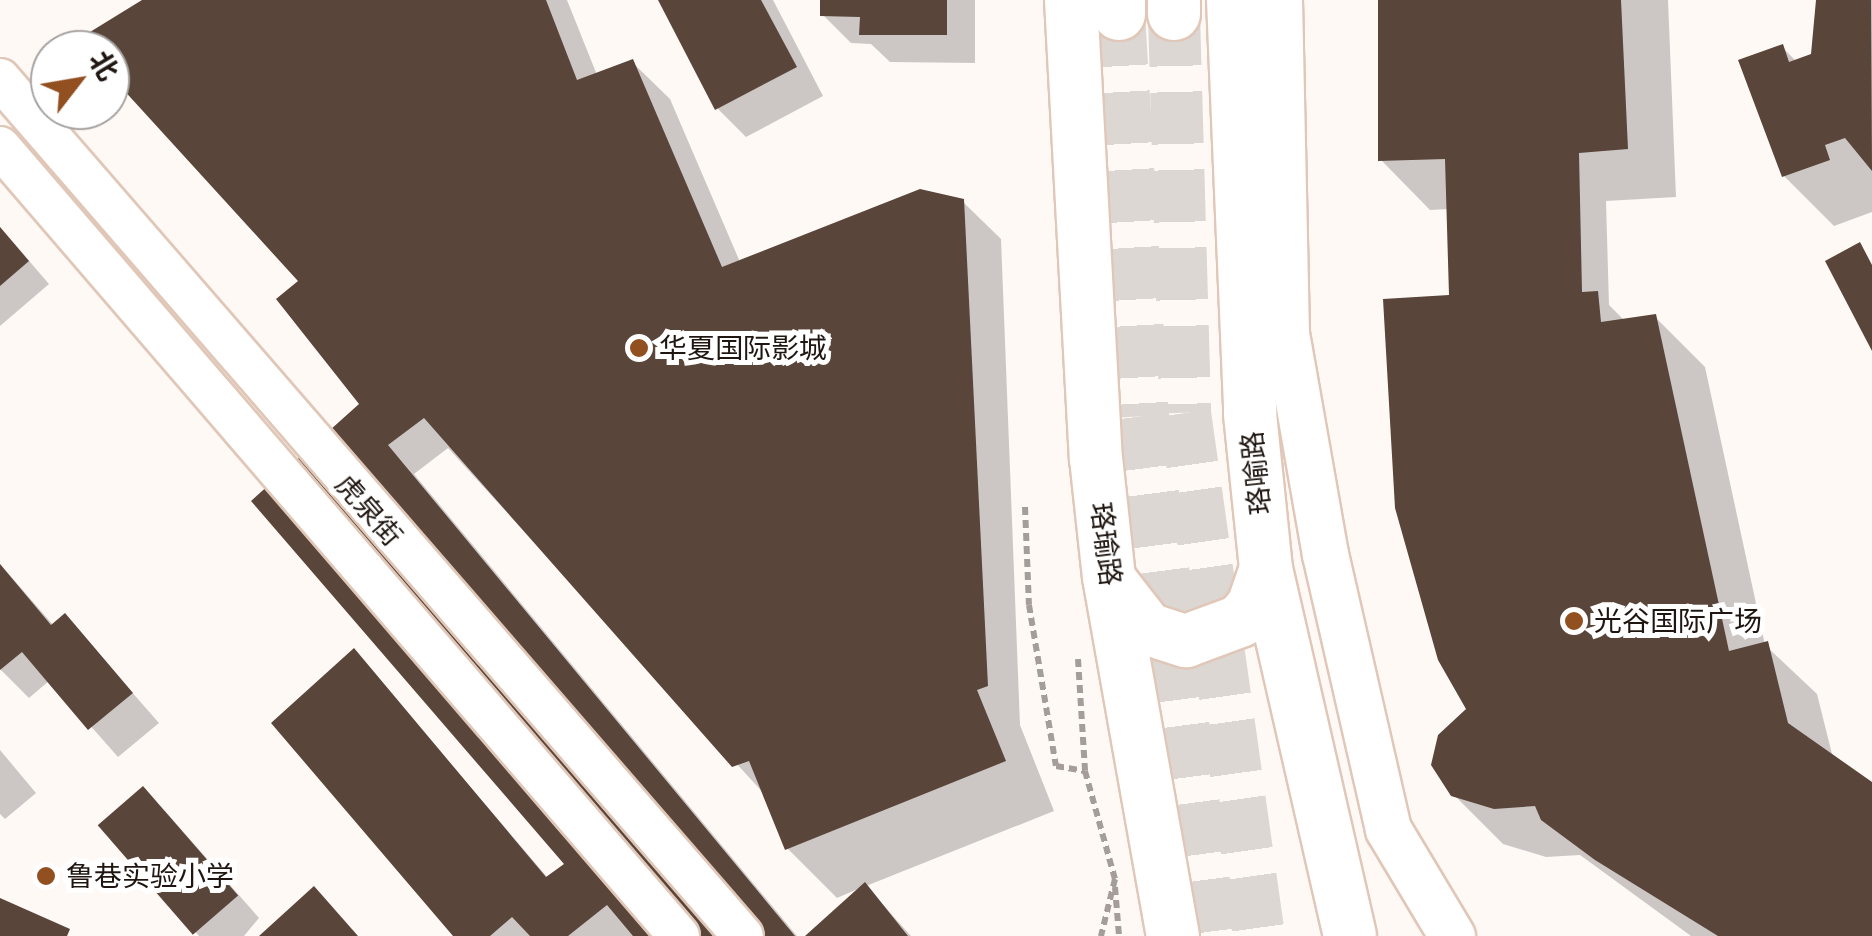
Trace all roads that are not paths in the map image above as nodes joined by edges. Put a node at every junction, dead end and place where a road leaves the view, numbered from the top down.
1 (1233, 0) edge
2 (1279, 0) edge
3 (1103, 5) edge
4 (0, 80) edge
5 (0, 146) edge
6 (1266, 569) junction
7 (1109, 577) junction
8 (678, 936) edge
9 (743, 936) edge
10 (1173, 936) edge
11 (1350, 936) edge
12 (1452, 936) edge

1 - 6 highway, 珞喻路
2 - 12 main road
3 - 7 highway, 珞瑜路
4 - 9 main road, 虎泉街
5 - 8 main road, 虎泉街
6 - 7 highway
6 - 11 highway, 珞喻路
7 - 10 highway, 珞瑜路

